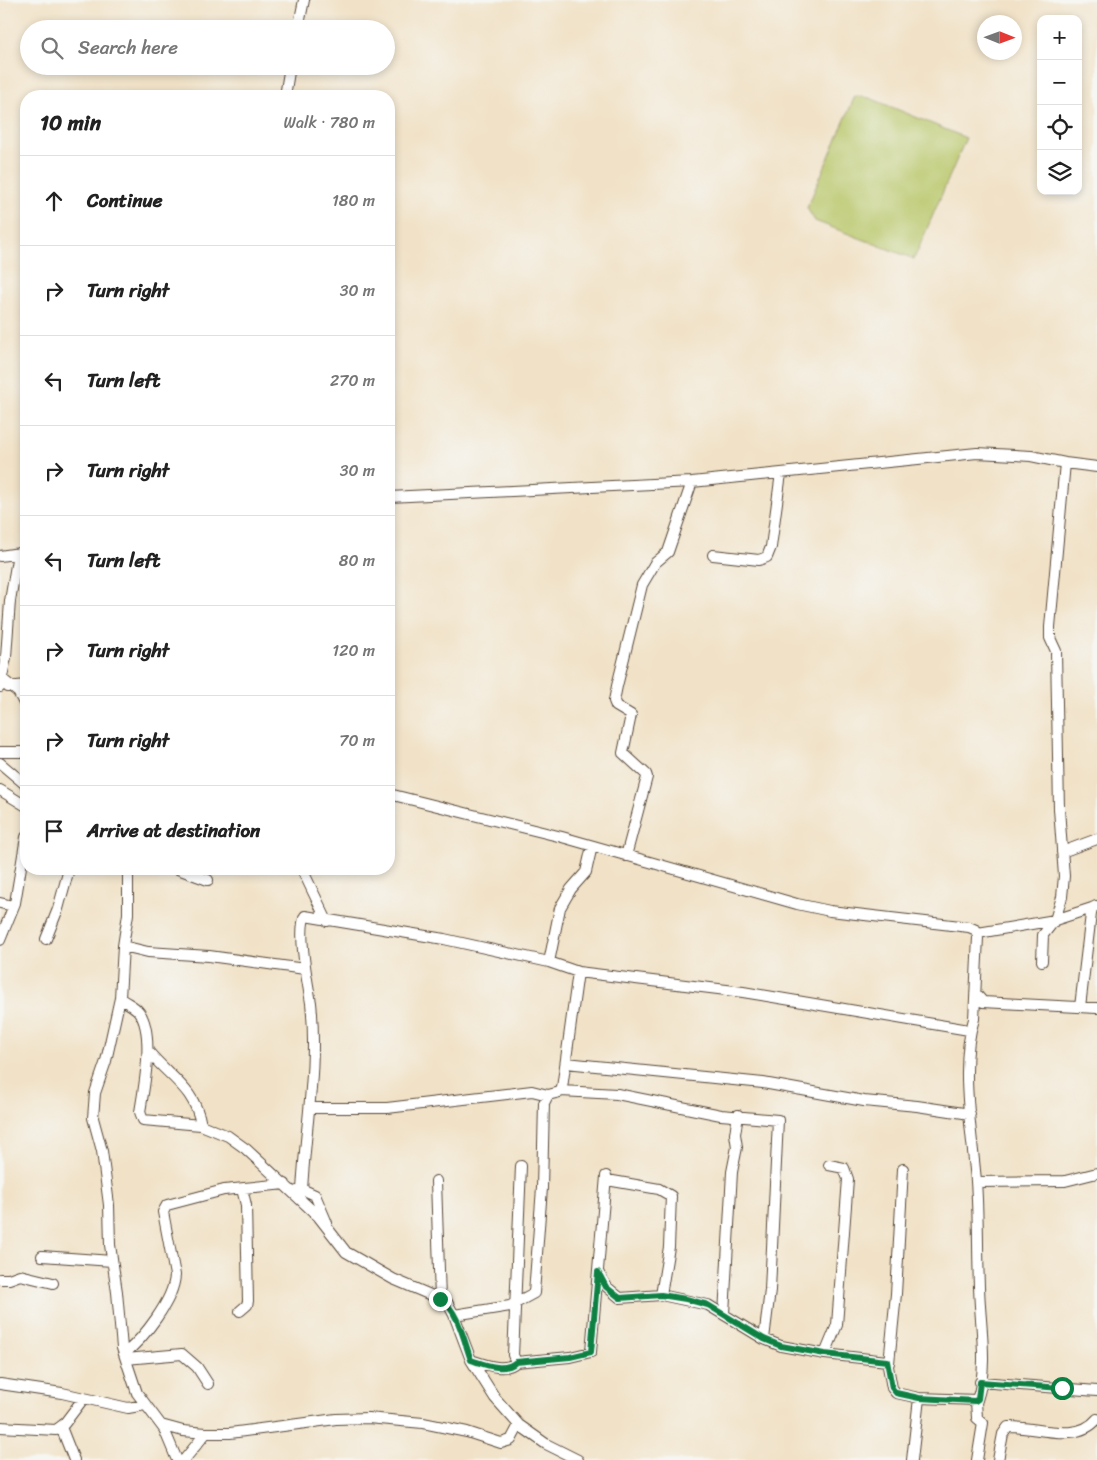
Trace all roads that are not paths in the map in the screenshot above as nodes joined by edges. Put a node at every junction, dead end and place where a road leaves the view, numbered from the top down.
1 (304, 0) edge
2 (300, 20) edge
3 (288, 75) edge
4 (286, 90) edge
5 (1064, 463) junction
6 (1097, 467) edge
7 (780, 473) junction
8 (692, 482) junction
9 (395, 497) edge
10 (20, 552) edge
11 (712, 555) dead end
12 (0, 556) edge
13 (20, 565) edge
14 (1, 685) edge
15 (12, 686) junction
16 (20, 686) edge
17 (20, 698) edge
18 (0, 752) edge
19 (20, 752) edge
20 (0, 764) edge
21 (20, 780) edge
22 (0, 790) edge
23 (395, 796) edge
24 (20, 802) edge
25 (1097, 839) edge
26 (592, 846) junction
27 (1062, 852) junction
28 (626, 856) junction
29 (20, 869) edge
30 (67, 875) edge
31 (128, 875) edge
32 (194, 875) edge
33 (305, 875) edge
34 (208, 880) dead end
35 (0, 903) edge
36 (13, 906) junction
37 (1095, 907) edge
38 (1055, 920) junction
39 (327, 921) junction
40 (978, 933) junction
41 (46, 939) dead end
42 (0, 940) edge
43 (122, 946) junction
44 (1042, 961) dead end
45 (549, 962) junction
46 (305, 970) junction
47 (578, 972) junction
48 (976, 994) junction
49 (120, 998) junction
50 (1080, 1007) junction
51 (1097, 1008) edge
52 (969, 1030) junction
53 (148, 1051) junction
54 (566, 1063) junction
55 (561, 1091) junction
56 (548, 1095) junction
57 (310, 1108) junction
58 (970, 1114) junction
59 (738, 1115) junction
60 (201, 1125) junction
61 (521, 1166) dead end
62 (829, 1166) dead end
63 (903, 1168) dead end
64 (1097, 1173) edge
65 (436, 1182) dead end
66 (976, 1182) junction
67 (288, 1188) junction
68 (242, 1189) junction
69 (302, 1191) junction
70 (330, 1231) junction
71 (42, 1256) dead end
72 (112, 1262) junction
73 (598, 1272) junction
74 (0, 1279) edge
75 (53, 1283) dead end
76 (661, 1295) junction
77 (440, 1299) junction
78 (516, 1303) junction
79 (240, 1312) dead end
80 (454, 1314) junction
81 (724, 1314) junction
82 (764, 1339) junction
83 (825, 1354) junction
84 (125, 1356) junction
85 (471, 1360) junction
86 (516, 1362) junction
87 (889, 1363) junction
88 (980, 1382) junction
89 (0, 1384) edge
90 (208, 1384) dead end
91 (1097, 1391) edge
92 (919, 1398) junction
93 (83, 1399) junction
94 (976, 1400) junction
95 (145, 1406) junction
96 (1097, 1419) edge
97 (161, 1424) junction
98 (519, 1425) junction
99 (0, 1427) edge
100 (61, 1427) junction
101 (206, 1433) junction
102 (74, 1460) edge
103 (177, 1460) edge
104 (184, 1460) edge
105 (578, 1460) edge
106 (912, 1460) edge
107 (977, 1460) edge
108 (998, 1460) edge

1 - 2 street
3 - 4 street
5 - 6 street
5 - 7 street
5 - 27 street
7 - 8 street
7 - 11 street
8 - 9 street
8 - 28 street
10 - 12 street
13 - 14 street
14 - 15 street
15 - 16 street
15 - 17 street
18 - 19 street
20 - 21 street
22 - 24 street
23 - 26 street
25 - 27 street
26 - 28 street
26 - 45 street
27 - 38 street
28 - 40 street
29 - 36 street
30 - 41 street
31 - 43 street
32 - 34 street
33 - 39 street
35 - 36 street
36 - 42 street
37 - 38 street
37 - 50 street
38 - 40 street
38 - 44 street
39 - 45 street
39 - 46 street
40 - 48 street
43 - 46 street
43 - 49 street
45 - 47 street
46 - 57 street
47 - 52 street
47 - 54 street
48 - 50 street
48 - 52 street
49 - 53 street
49 - 72 street
50 - 51 street
52 - 58 street
53 - 60 street
53 - 60 street
54 - 55 street
54 - 58 street
55 - 56 street
55 - 59 street
56 - 57 street
56 - 78 street
57 - 69 street
58 - 66 street
59 - 81 street
59 - 82 street
60 - 67 street
61 - 78 street
62 - 83 street
63 - 87 street
64 - 66 street
65 - 77 street
66 - 88 street
67 - 68 street
67 - 69 street
67 - 70 street
68 - 79 street
68 - 84 street
69 - 70 street
70 - 77 street
71 - 72 street
72 - 84 street
73 - 76 street
73 - 76 street
73 - 86 street
74 - 75 street
76 - 81 street
77 - 80 street
78 - 80 street
78 - 86 street
80 - 85 street
81 - 82 street
82 - 83 street
83 - 87 street
84 - 90 street
84 - 95 street
85 - 86 street
85 - 98 street
87 - 92 street
88 - 91 street
88 - 94 street
89 - 93 street
92 - 94 street
92 - 106 street
93 - 95 street
93 - 100 street
94 - 107 street
95 - 97 street
96 - 108 street
97 - 101 street
97 - 103 street
98 - 101 street
98 - 105 street
99 - 100 street
100 - 102 street
101 - 104 street

